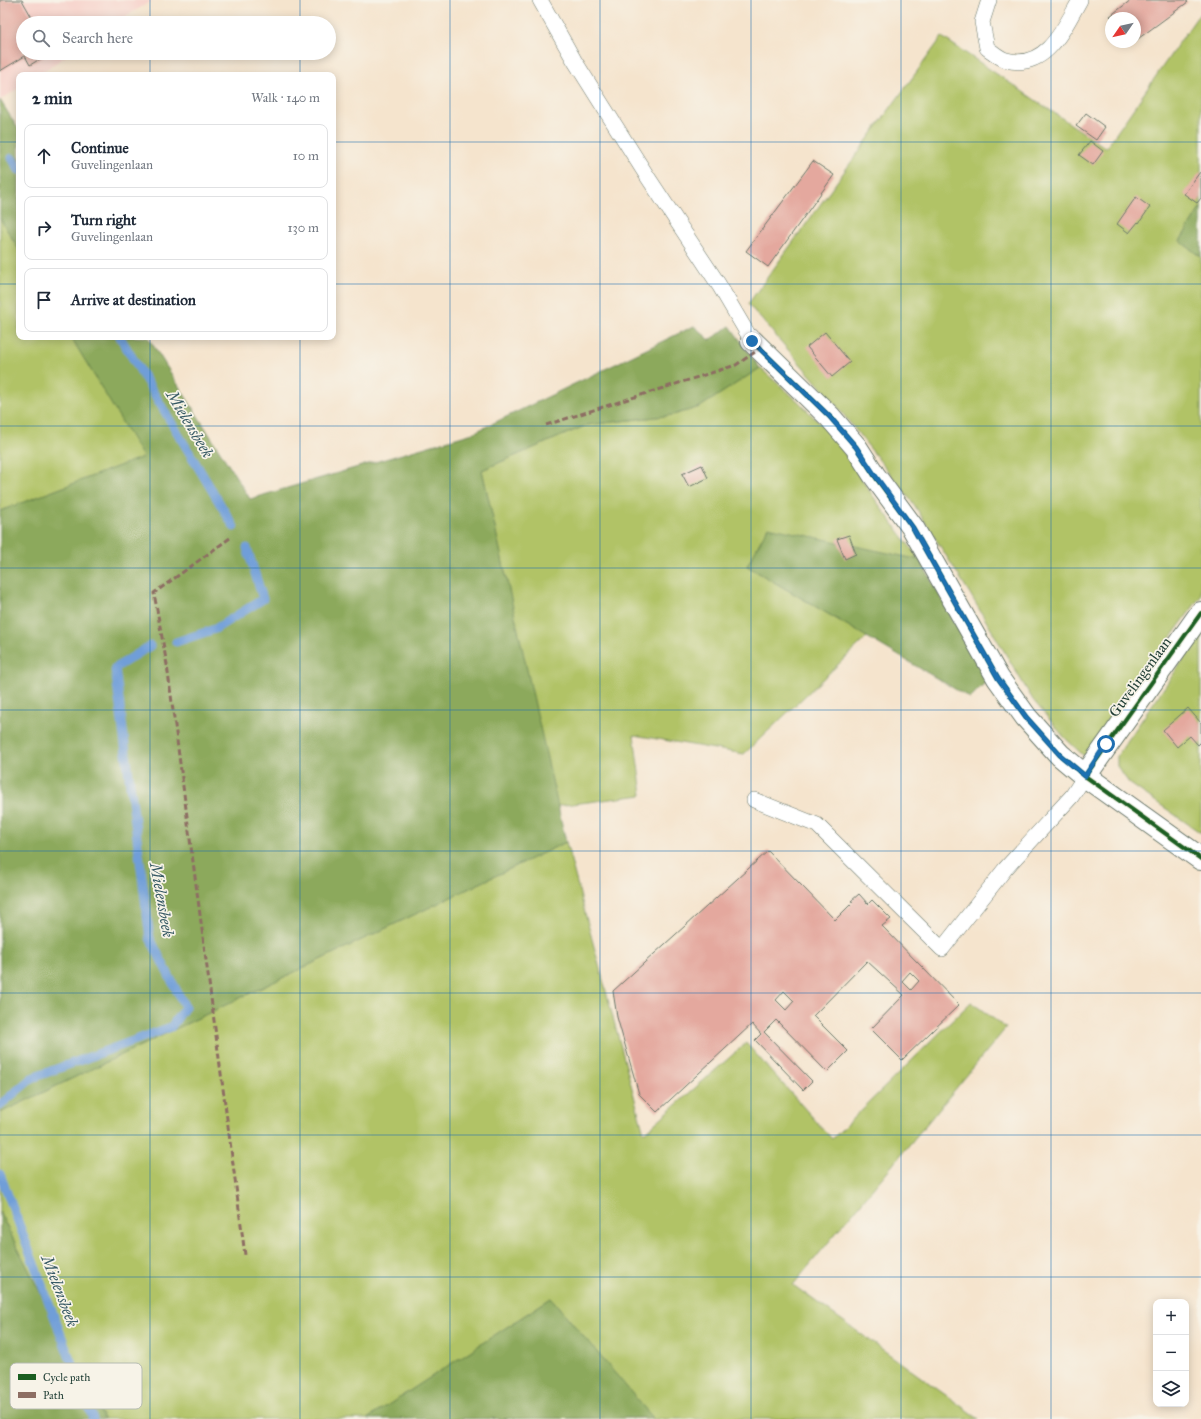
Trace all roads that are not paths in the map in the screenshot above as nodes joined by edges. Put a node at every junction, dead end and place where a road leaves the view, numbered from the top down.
1 (540, 0) edge
2 (989, 0) edge
3 (1080, 0) edge
4 (752, 341) joint
5 (1201, 613) edge
6 (1085, 776) junction
7 (754, 800) dead end
8 (1201, 859) edge

1 - 4 lane
2 - 3 lane
4 - 6 street
5 - 6 street, Guvelingenlaan
6 - 7 lane
6 - 8 street

